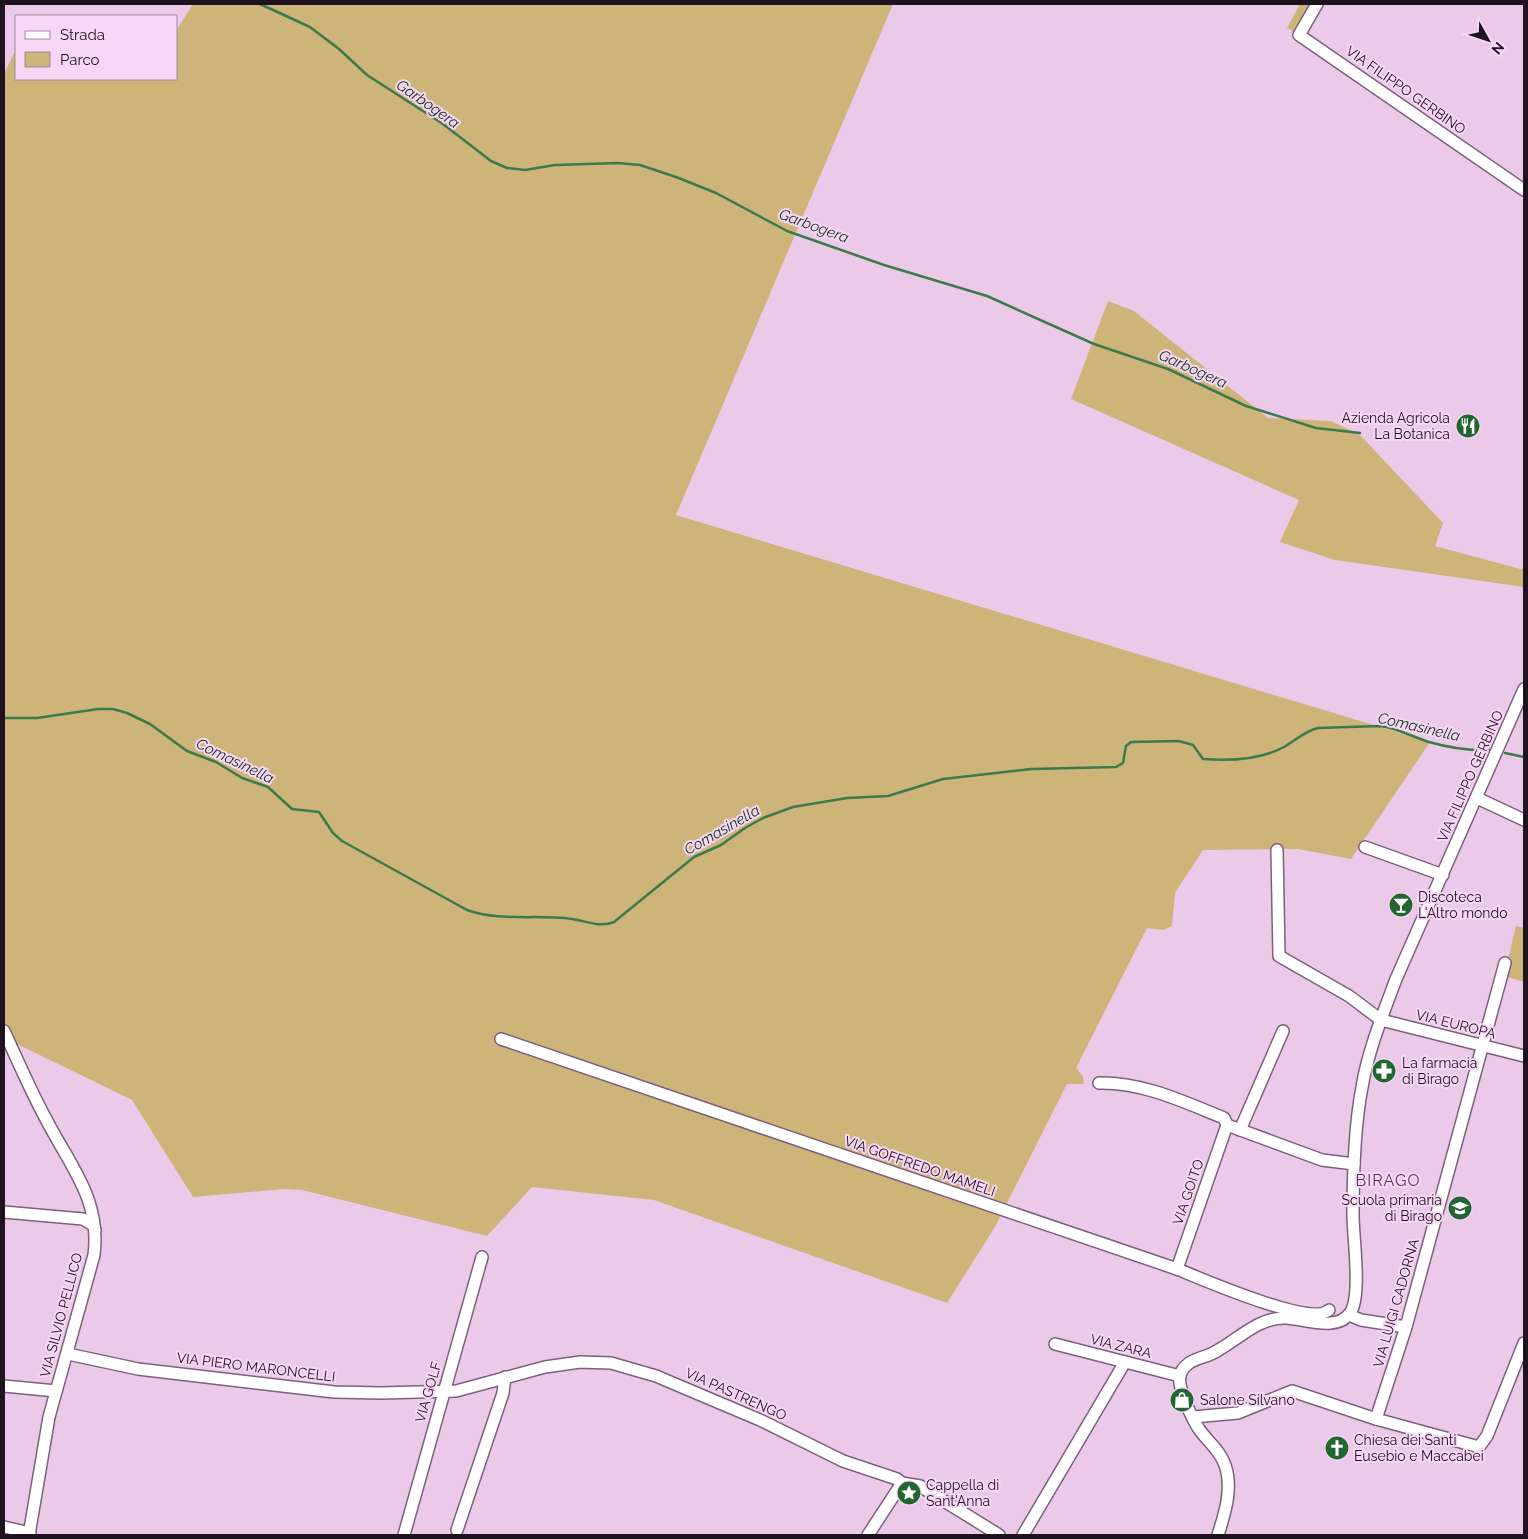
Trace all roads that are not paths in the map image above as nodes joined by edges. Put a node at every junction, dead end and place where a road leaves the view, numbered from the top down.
1 (1317, 4) edge
2 (1524, 190) edge
3 (1524, 690) edge
4 (1477, 798) junction
5 (1524, 820) edge
6 (1365, 847) dead end
7 (1277, 850) dead end
8 (1442, 875) junction
9 (1505, 963) dead end
10 (1381, 1020) junction
11 (4, 1031) edge
12 (1283, 1031) dead end
13 (501, 1039) dead end
14 (1484, 1046) junction
15 (1524, 1056) edge
16 (1099, 1083) dead end
17 (1226, 1126) junction
18 (1240, 1130) junction
19 (1354, 1164) junction
20 (4, 1212) edge
21 (95, 1230) junction
22 (482, 1257) dead end
23 (1177, 1269) junction
24 (1329, 1310) dead end
25 (1349, 1315) junction
26 (1406, 1328) junction
27 (1524, 1343) edge
28 (1055, 1344) dead end
29 (68, 1354) junction
30 (1125, 1362) junction
31 (1180, 1376) junction
32 (505, 1377) junction
33 (4, 1386) edge
34 (56, 1390) junction
35 (443, 1392) junction
36 (1193, 1417) junction
37 (1376, 1419) junction
38 (902, 1483) junction
39 (4, 1527) edge
40 (457, 1530) dead end
41 (30, 1534) edge
42 (404, 1535) edge
43 (868, 1535) edge
44 (1000, 1535) edge
45 (1023, 1535) edge
46 (1218, 1535) edge

1 - 2 street, VIA FILIPPO GERBINO
3 - 4 street, VIA FILIPPO GERBINO
4 - 5 street
4 - 8 street, VIA FILIPPO GERBINO
6 - 8 street
7 - 10 street
8 - 10 street, VIA FILIPPO GERBINO
9 - 14 street, VIA LUIGI CADORNA
10 - 14 street, VIA EUROPA
10 - 19 street, VIA FILIPPO GERBINO
11 - 21 street, VIA SILVIO PELLICO
12 - 18 street
13 - 23 street, VIA GOFFREDO MAMELI
14 - 15 street, VIA EUROPA
14 - 26 street, VIA LUIGI CADORNA
16 - 17 street
17 - 18 street
17 - 23 street, VIA GOITO
18 - 19 street
19 - 25 street, VIA FILIPPO GERBINO
20 - 21 street
21 - 29 street, VIA SILVIO PELLICO
22 - 35 street, VIA GOLF
23 - 24 street, VIA GOFFREDO MAMELI
25 - 26 street
25 - 31 street
26 - 37 street, VIA LUIGI CADORNA
27 - 37 street
28 - 30 street, VIA ZARA
29 - 34 street, VIA SILVIO PELLICO
29 - 35 street, VIA PIERO MARONCELLI
30 - 31 street, VIA ZARA
30 - 45 street
31 - 36 street
32 - 35 street, VIA PASTRENGO
32 - 38 street, VIA PASTRENGO
32 - 40 street
33 - 34 street
34 - 41 street, VIA SILVIO PELLICO
35 - 42 street, VIA GOLF
36 - 37 street
36 - 46 street
38 - 43 street
38 - 44 street, VIA PASTRENGO
39 - 41 street

